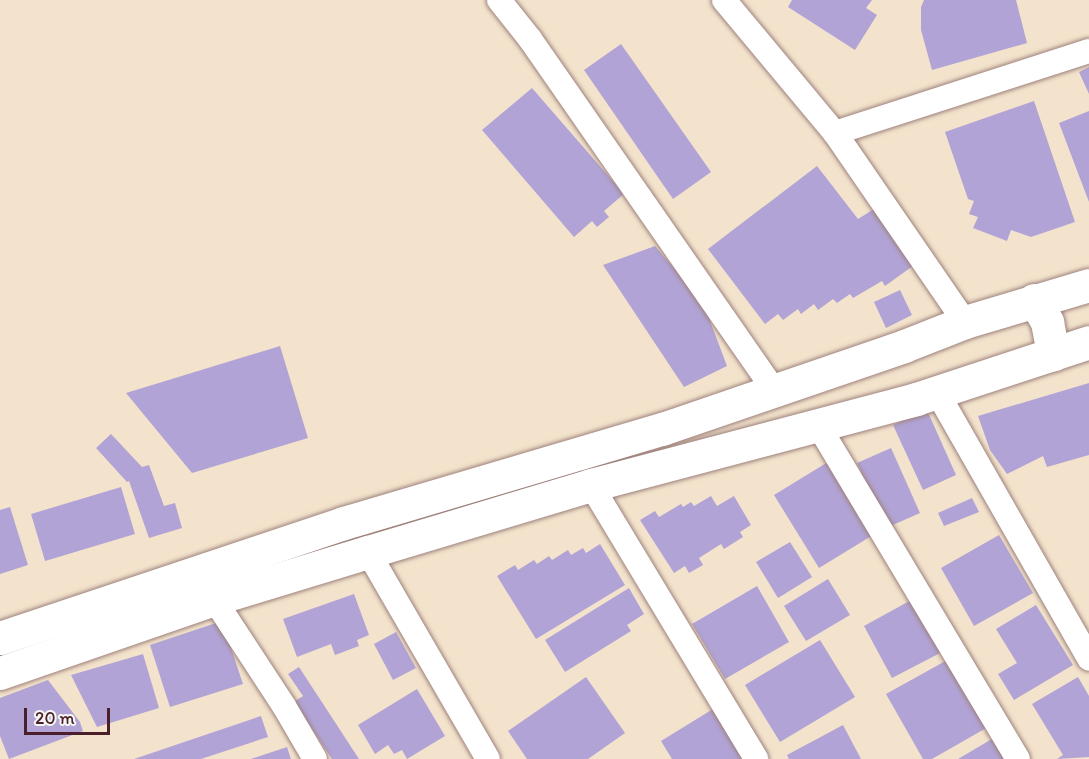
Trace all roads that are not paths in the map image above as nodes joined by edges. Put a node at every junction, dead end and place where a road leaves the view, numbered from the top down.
1 (499, 0) edge
2 (724, 0) edge
3 (1089, 51) edge
4 (835, 133) junction
5 (1089, 285) edge
6 (1034, 300) junction
7 (965, 322) junction
8 (1089, 342) edge
9 (904, 346) junction
10 (1053, 354) junction
11 (774, 390) junction
12 (927, 395) junction
13 (818, 425) junction
14 (591, 485) junction
15 (368, 552) junction
16 (214, 599) junction
17 (0, 638) edge
18 (1089, 659) edge
19 (0, 673) edge
20 (315, 759) edge
21 (488, 759) edge
22 (756, 759) edge
23 (1018, 759) edge

1 - 11 street
2 - 4 street
3 - 4 street
4 - 7 street
5 - 6 main road
6 - 7 main road
6 - 10 main road
7 - 9 main road
8 - 10 main road
9 - 11 main road
9 - 12 main road
10 - 12 main road
11 - 17 main road
12 - 13 main road
12 - 18 street
13 - 14 main road
13 - 23 street
14 - 15 main road
14 - 22 street
15 - 16 main road
15 - 21 street
16 - 19 main road
16 - 20 street

